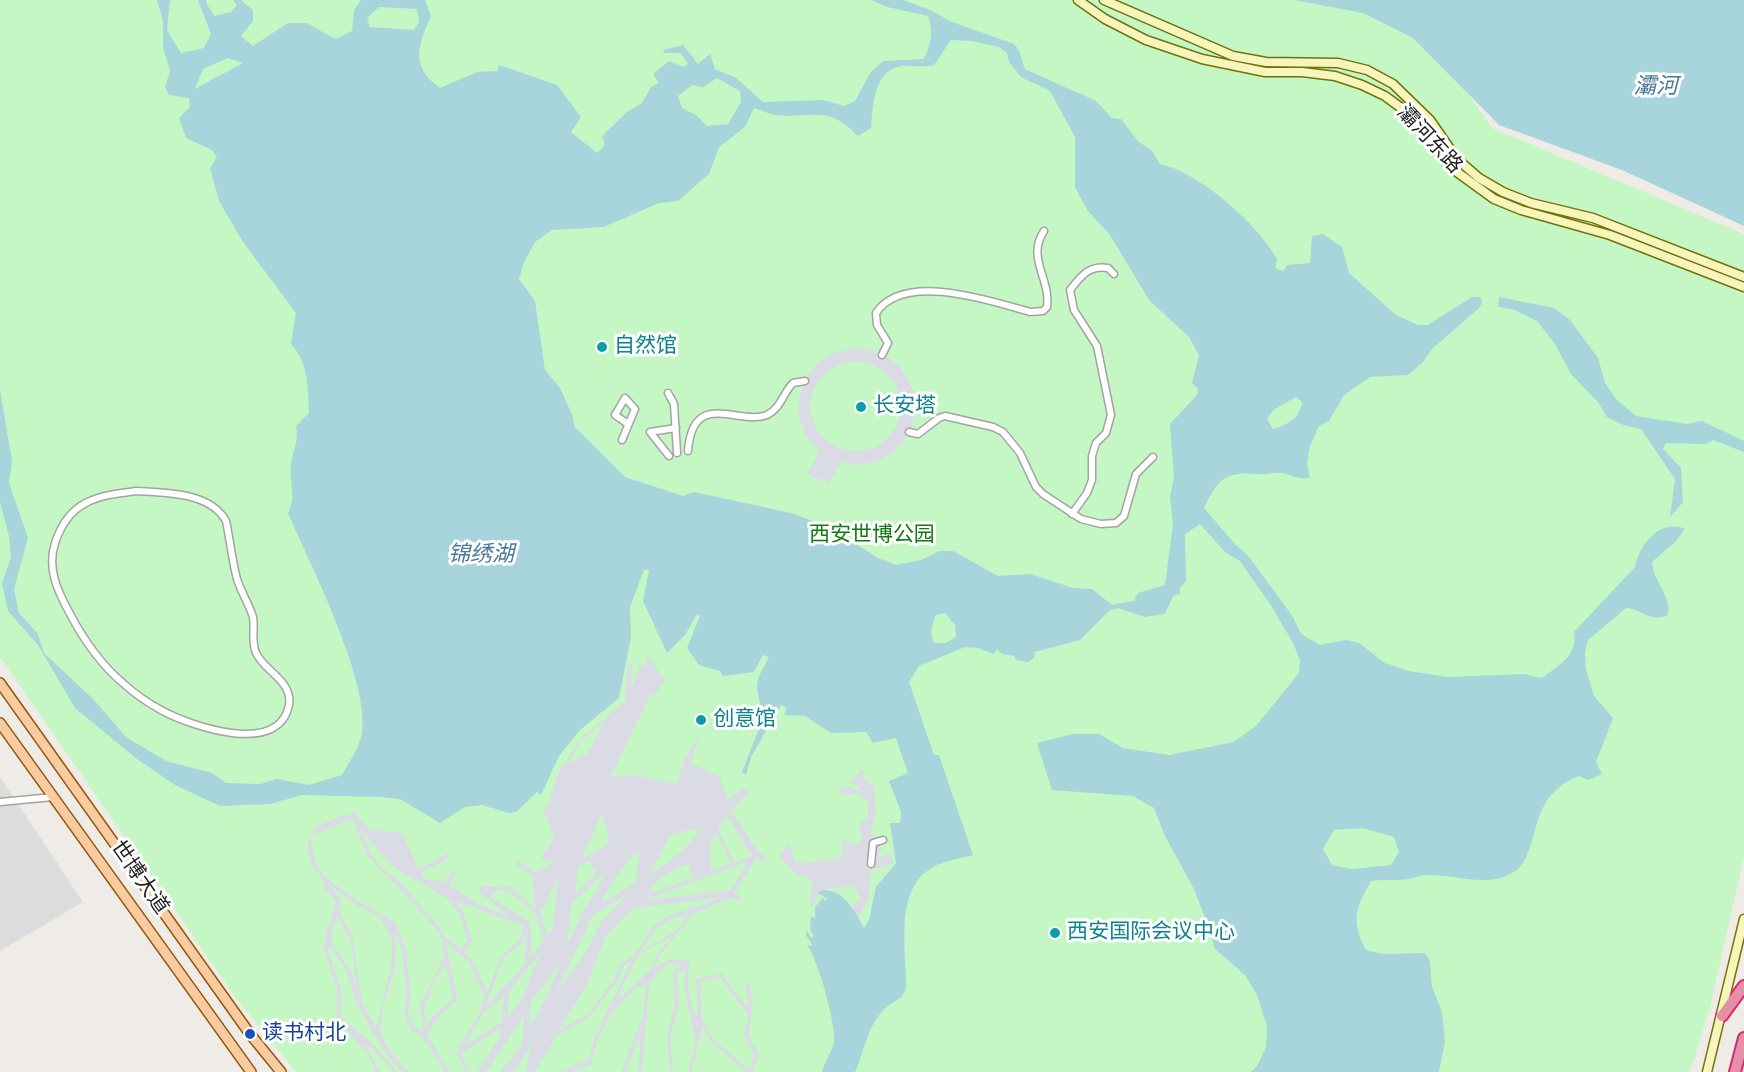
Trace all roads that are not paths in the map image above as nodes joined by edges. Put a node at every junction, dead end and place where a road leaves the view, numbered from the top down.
1 (1078, 0) edge
2 (1104, 0) edge
3 (1044, 231) dead end
4 (1114, 274) dead end
5 (1744, 277) edge
6 (1744, 287) edge
7 (882, 355) dead end
8 (805, 381) dead end
9 (668, 393) dead end
10 (628, 424) dead end
11 (676, 428) junction
12 (909, 432) dead end
13 (622, 440) dead end
14 (688, 451) dead end
15 (677, 453) dead end
16 (669, 456) dead end
17 (1153, 457) dead end
18 (1072, 514) junction
19 (0, 683) edge
20 (0, 723) edge
21 (269, 730) joint
22 (53, 797) junction
23 (0, 802) edge
24 (883, 840) dead end
25 (871, 864) dead end
26 (1744, 919) edge
27 (1744, 986) edge
28 (1722, 1016) junction
29 (1744, 1038) edge
30 (251, 1072) edge
31 (280, 1072) edge
32 (1707, 1072) edge
33 (1735, 1072) edge

1 - 6 street, 灞河东路
2 - 5 street, 灞河东路
3 - 7 street
4 - 18 street
8 - 14 street
9 - 11 street
10 - 13 street
11 - 15 street
11 - 16 street
12 - 18 street
17 - 18 street
19 - 31 main road, 世博大道
20 - 22 main road, 世博大道
21 - 21 street
22 - 23 street
22 - 30 main road, 世博大道
24 - 25 street
26 - 28 street
27 - 28 highway
28 - 32 street
29 - 33 highway

